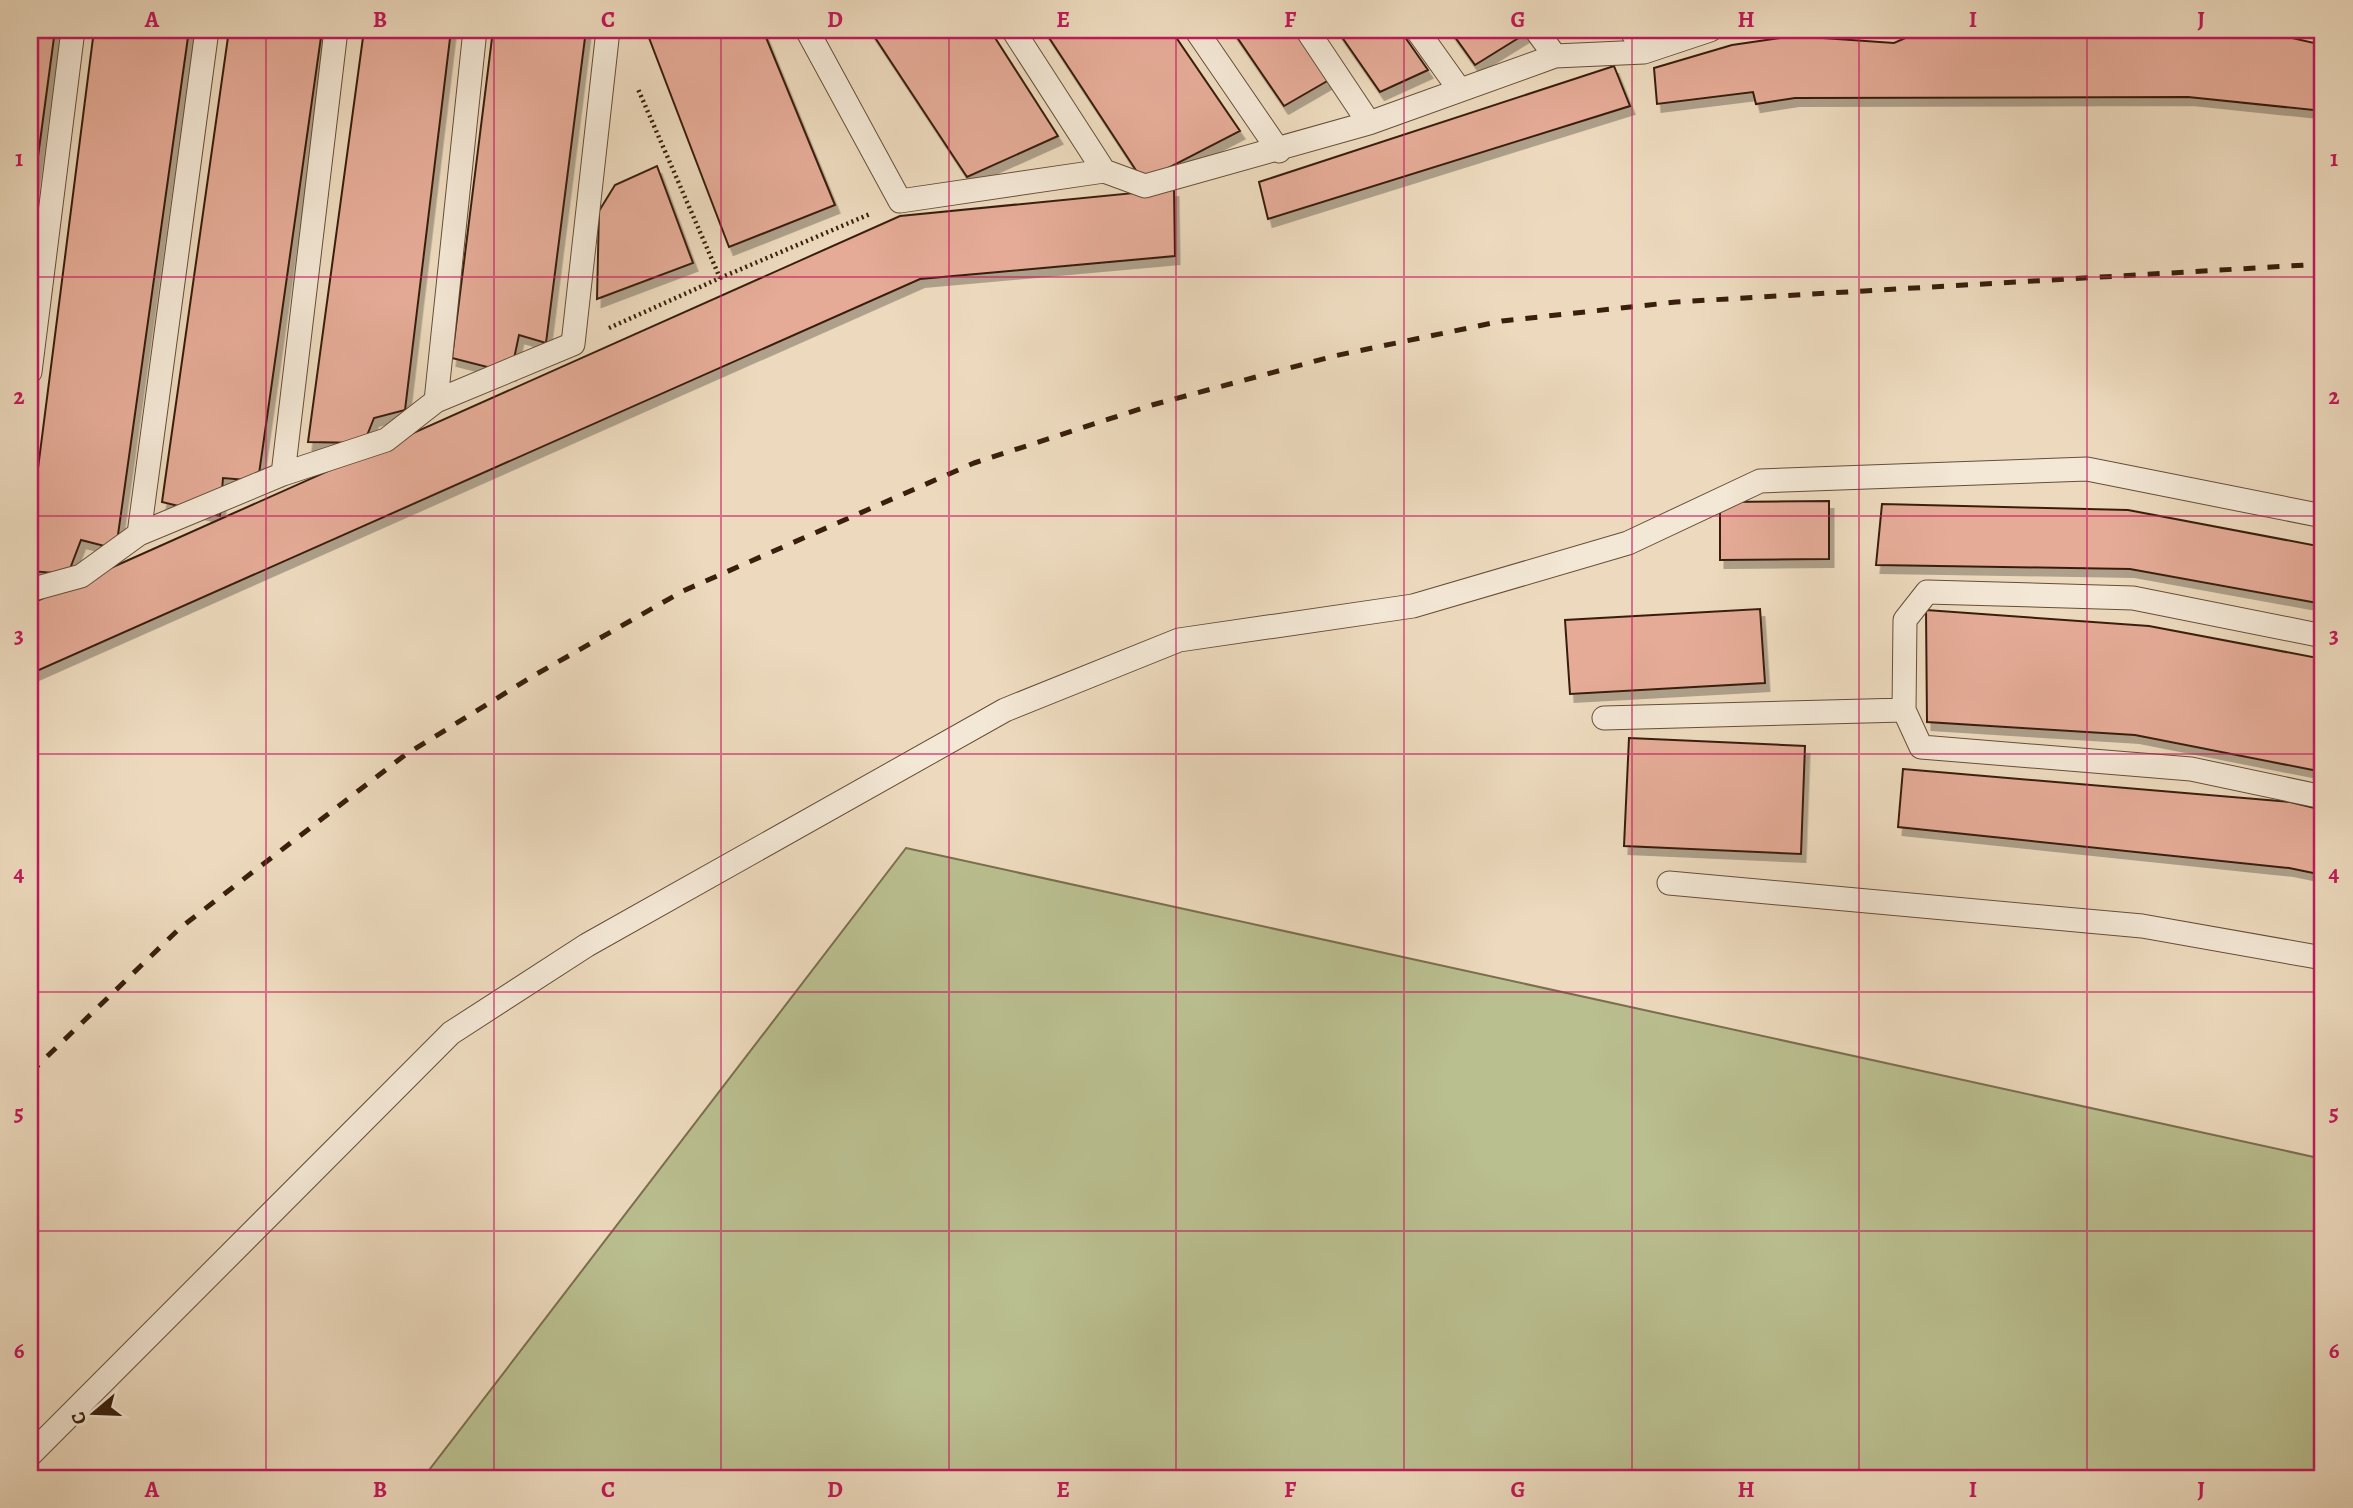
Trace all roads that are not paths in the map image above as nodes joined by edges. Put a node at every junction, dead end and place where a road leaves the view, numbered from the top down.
1 (73, 30) edge
2 (207, 30) edge
3 (336, 30) edge
4 (475, 30) edge
5 (608, 30) edge
6 (807, 30) edge
7 (1013, 30) edge
8 (1196, 30) edge
9 (1307, 30) edge
10 (1417, 30) edge
11 (1536, 30) edge
12 (1632, 30) edge
13 (1710, 30) edge
14 (1644, 52) junction
15 (1555, 56) junction
16 (1459, 89) junction
17 (1369, 123) junction
18 (1279, 151) junction
19 (1104, 171) junction
20 (30, 372) edge
21 (436, 401) junction
22 (283, 474) junction
23 (2323, 516) edge
24 (139, 534) junction
25 (30, 590) edge
26 (2323, 636) edge
27 (1903, 710) junction
28 (1604, 718) dead end
29 (2323, 797) edge
30 (1669, 883) dead end
31 (2323, 958) edge
32 (30, 1455) edge

1 - 20 lane
2 - 24 lane
3 - 22 lane
4 - 21 lane
5 - 21 lane
6 - 19 lane
7 - 19 lane
8 - 18 lane
9 - 17 lane
10 - 16 lane
11 - 15 lane
12 - 14 lane
13 - 14 lane
14 - 15 lane
15 - 16 lane
16 - 17 lane
17 - 18 lane
18 - 19 lane
21 - 22 lane
22 - 24 lane
23 - 32 lane
24 - 25 lane
26 - 27 lane
27 - 28 lane
27 - 29 lane
30 - 31 lane

